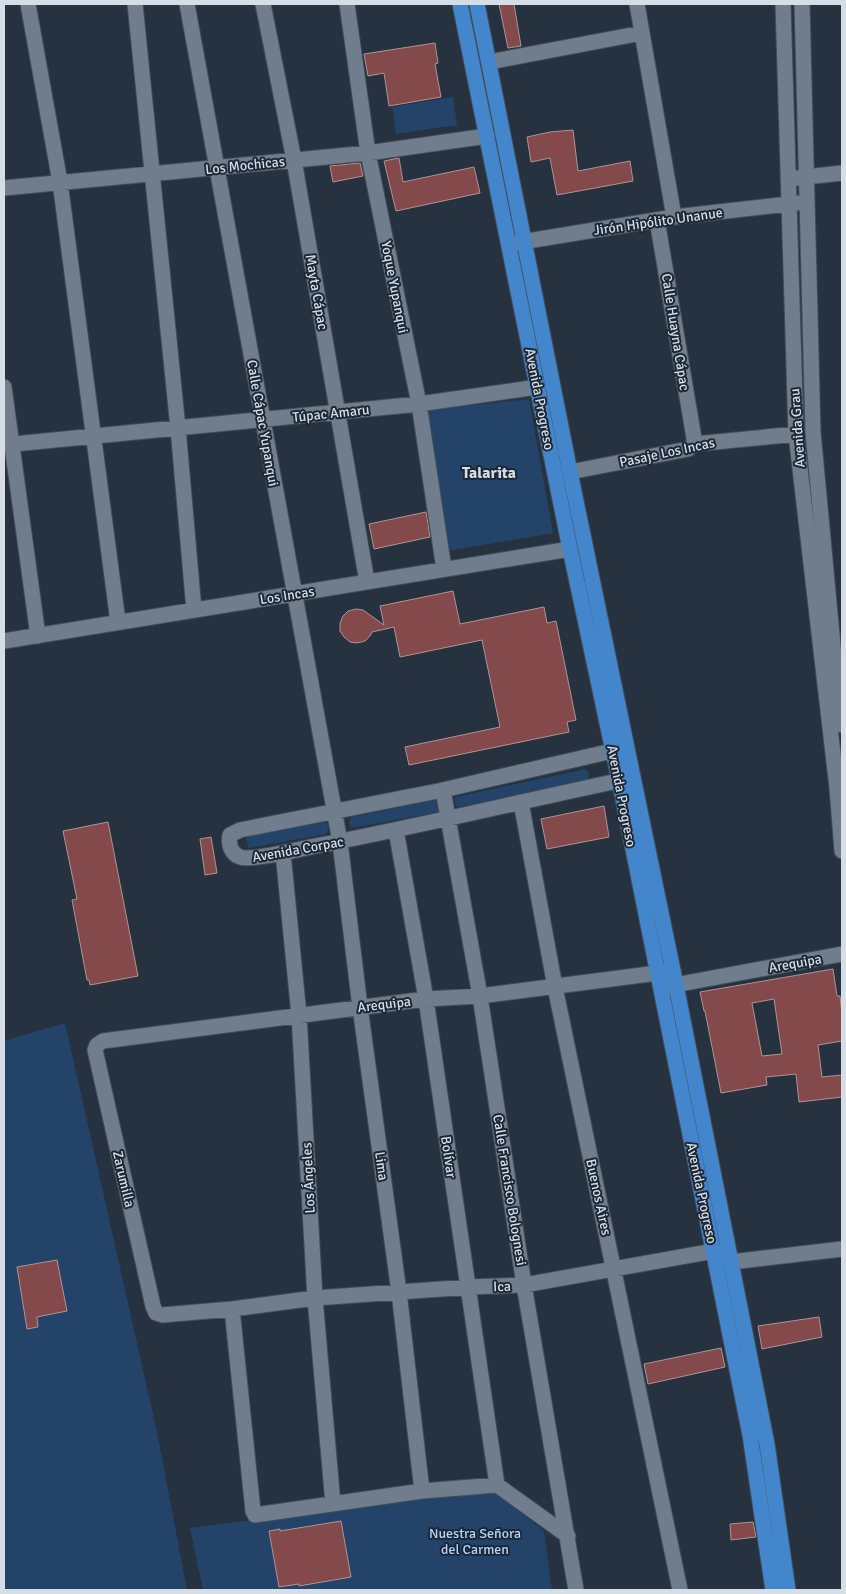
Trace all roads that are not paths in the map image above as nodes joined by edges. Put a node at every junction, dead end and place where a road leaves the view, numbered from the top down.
1 (28, 4) edge
2 (135, 4) edge
3 (187, 4) edge
4 (263, 4) edge
5 (347, 4) edge
6 (460, 4) edge
7 (477, 4) edge
8 (637, 4) edge
9 (782, 4) edge
10 (802, 4) edge
11 (642, 33) junction
12 (489, 62) junction
13 (487, 136) junction
14 (368, 153) junction
15 (294, 160) junction
16 (217, 168) junction
17 (842, 173) edge
18 (153, 174) junction
19 (806, 176) junction
20 (787, 179) junction
21 (60, 182) junction
22 (4, 188) edge
23 (807, 203) junction
24 (788, 204) junction
25 (674, 217) junction
26 (657, 220) junction
27 (524, 241) junction
28 (508, 244) junction
29 (4, 387) edge
30 (538, 387) junction
31 (419, 404) junction
32 (339, 413) junction
33 (263, 420) junction
34 (178, 428) junction
35 (796, 434) junction
36 (94, 435) junction
37 (694, 444) junction
38 (7, 445) edge
39 (570, 472) junction
40 (570, 549) junction
41 (444, 569) junction
42 (367, 582) junction
43 (294, 594) junction
44 (194, 610) junction
45 (118, 622) junction
46 (38, 636) junction
47 (4, 641) edge
48 (838, 656) edge
49 (842, 724) edge
50 (620, 750) junction
51 (626, 779) junction
52 (443, 790) junction
53 (521, 802) junction
54 (334, 812) junction
55 (448, 818) junction
56 (396, 830) junction
57 (340, 842) junction
58 (842, 850) edge
59 (283, 852) junction
60 (842, 954) edge
61 (674, 978) junction
62 (658, 981) junction
63 (555, 987) junction
64 (480, 996) junction
65 (426, 999) junction
66 (360, 1008) junction
67 (299, 1016) junction
68 (97, 1045) joint
69 (842, 1249) edge
70 (714, 1251) junction
71 (731, 1262) junction
72 (615, 1270) junction
73 (524, 1285) junction
74 (469, 1287) junction
75 (399, 1292) junction
76 (315, 1298) junction
77 (232, 1309) junction
78 (156, 1313) joint
79 (497, 1485) junction
80 (422, 1491) junction
81 (333, 1504) junction
82 (568, 1536) junction
83 (576, 1590) edge
84 (680, 1590) edge
85 (773, 1590) edge
86 (788, 1590) edge

1 - 21 street
2 - 18 street
3 - 16 street, Calle Cápac Yupanqui
4 - 15 street, Mayta Cápac
5 - 14 street, Yoque Yupanqui
6 - 13 main road, Avenida Progreso
7 - 12 main road, Avenida Progreso
8 - 11 street
9 - 20 street, Avenida Grau
10 - 19 street, Avenida Grau
11 - 12 street
11 - 25 street
12 - 27 main road, Avenida Progreso
13 - 14 street, Los Mochicas
13 - 28 main road, Avenida Progreso
14 - 15 street, Los Mochicas
14 - 31 street, Yoque Yupanqui
15 - 16 street, Los Mochicas
15 - 32 street, Mayta Cápac
16 - 18 street, Los Mochicas
16 - 33 street, Calle Cápac Yupanqui
17 - 19 street
18 - 21 street, Los Mochicas
18 - 34 street
19 - 20 street
19 - 23 street, Avenida Grau
20 - 24 street, Avenida Grau
21 - 22 street, Los Mochicas
21 - 36 street
23 - 24 street, Jirón Hipólito Unanue
23 - 48 street, Avenida Grau
24 - 25 street, Jirón Hipólito Unanue
24 - 35 street, Avenida Grau
25 - 26 street, Jirón Hipólito Unanue
26 - 27 street, Jirón Hipólito Unanue
26 - 37 street, Calle Huayna Cápac
27 - 28 street, Jirón Hipólito Unanue
27 - 39 main road, Avenida Progreso
28 - 30 main road, Avenida Progreso
29 - 38 street
30 - 31 street, Túpac Amaru
30 - 40 main road, Avenida Progreso
31 - 32 street, Túpac Amaru
31 - 41 street, Yoque Yupanqui
32 - 33 street, Túpac Amaru
32 - 42 street, Mayta Cápac
33 - 34 street, Túpac Amaru
33 - 43 street, Calle Cápac Yupanqui
34 - 36 street, Túpac Amaru
34 - 44 street
35 - 37 street, Pasaje Los Incas
35 - 58 street, Avenida Grau
36 - 38 street, Túpac Amaru
36 - 45 street
37 - 39 street, Pasaje Los Incas
38 - 46 street
39 - 50 main road, Avenida Progreso
40 - 41 street, Los Incas
40 - 50 main road, Avenida Progreso
41 - 42 street, Los Incas
42 - 43 street, Los Incas
43 - 44 street, Los Incas
43 - 54 street, Calle Cápac Yupanqui
44 - 45 street, Los Incas
45 - 46 street, Los Incas
46 - 47 street, Los Incas
48 - 49 street, Avenida Grau
50 - 51 main road, Avenida Progreso
50 - 52 street, Avenida Corpac
51 - 53 street, Avenida Corpac
51 - 61 main road, Avenida Progreso
51 - 62 main road, Avenida Progreso
52 - 54 street, Avenida Corpac
52 - 55 street, Calle Francisco Bolognesi
53 - 55 street, Avenida Corpac
53 - 63 street, Buenos Aires
54 - 57 street, Calle Cápac Yupanqui
54 - 59 street, Avenida Corpac
55 - 56 street, Avenida Corpac
55 - 64 street, Calle Francisco Bolognesi
56 - 57 street, Avenida Corpac
56 - 65 street, Bolívar
57 - 59 street, Avenida Corpac
57 - 66 street, Lima
59 - 67 street, Los Ángeles
60 - 61 street, Arequipa
61 - 62 street, Arequipa
61 - 71 main road, Avenida Progreso
62 - 63 street, Arequipa
62 - 70 main road, Avenida Progreso
63 - 64 street, Arequipa
63 - 72 street, Buenos Aires
64 - 65 street, Arequipa
64 - 73 street, Calle Francisco Bolognesi
65 - 66 street, Arequipa
65 - 74 street, Bolívar
66 - 67 street, Arequipa
66 - 75 street, Lima
67 - 68 street, Arequipa
67 - 76 street, Los Ángeles
68 - 78 street, Zarumilla
69 - 71 street
70 - 71 street
70 - 72 street, Ica
70 - 85 main road, Avenida Progreso
71 - 86 main road, Avenida Progreso
72 - 73 street, Ica
72 - 84 street, Buenos Aires
73 - 74 street, Ica
73 - 82 street, Calle Francisco Bolognesi
74 - 75 street, Ica
74 - 79 street, Bolívar
75 - 76 street, Ica
75 - 80 street, Lima
76 - 77 street, Ica
76 - 81 street, Los Ángeles
77 - 78 street, Ica
77 - 81 street
79 - 80 street
79 - 82 street
80 - 81 street
82 - 83 street, Calle Francisco Bolognesi

